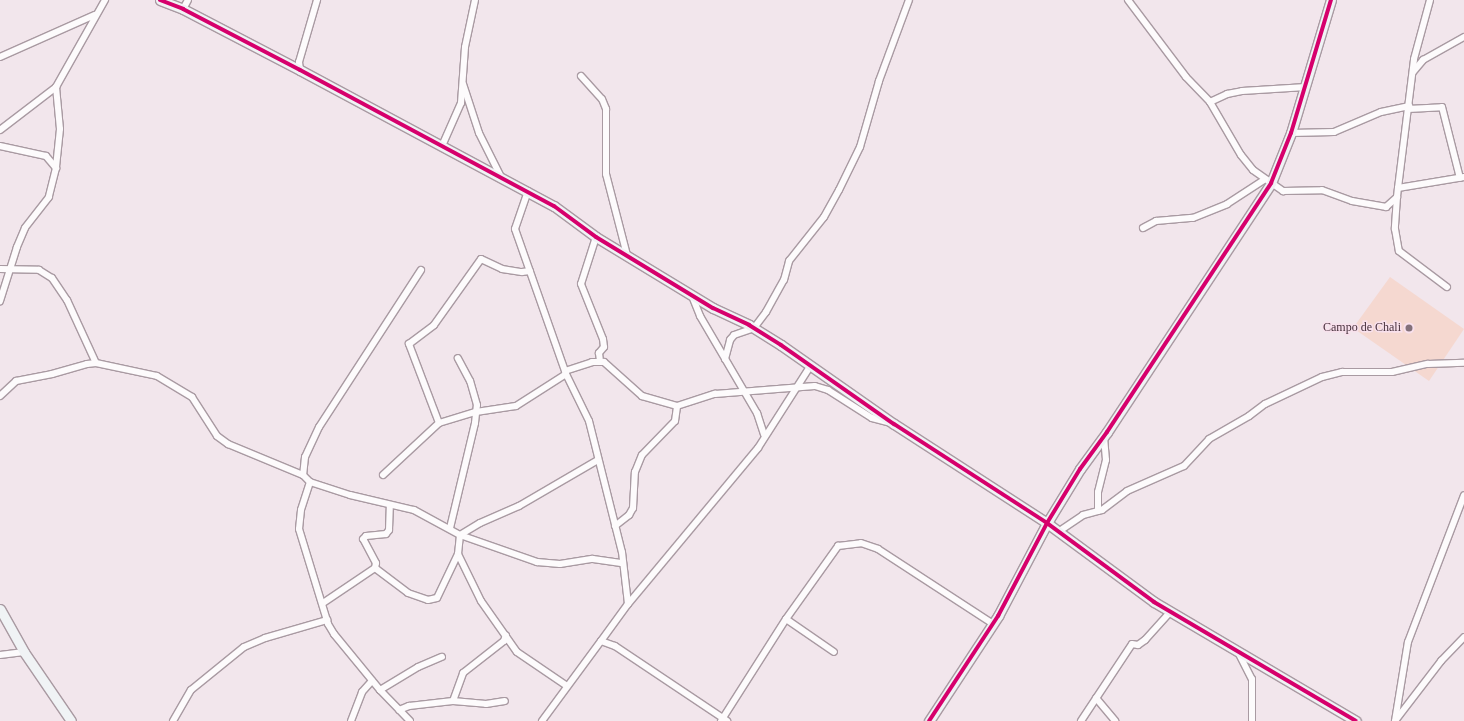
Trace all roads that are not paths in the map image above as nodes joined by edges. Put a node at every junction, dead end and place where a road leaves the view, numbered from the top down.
1 (105, 0) edge
2 (160, 0) edge
3 (188, 0) edge
4 (317, 0) edge
5 (475, 0) edge
6 (909, 0) edge
7 (1128, 0) edge
8 (1331, 0) edge
9 (1430, 0) edge
10 (1132, 3) edge
11 (183, 9) junction
12 (95, 16) junction
13 (1464, 37) edge
14 (0, 57) edge
15 (300, 70) junction
16 (1413, 72) junction
17 (581, 76) dead end
18 (463, 82) junction
19 (56, 87) junction
20 (1306, 87) junction
21 (1210, 102) junction
22 (1409, 107) junction
23 (0, 130) edge
24 (1291, 134) junction
25 (0, 146) edge
26 (442, 146) junction
27 (56, 168) junction
28 (501, 177) junction
29 (1462, 177) edge
30 (1268, 182) junction
31 (1398, 188) junction
32 (528, 191) junction
33 (1397, 197) junction
34 (1143, 228) dead end
35 (596, 237) junction
36 (627, 255) junction
37 (0, 269) edge
38 (12, 269) junction
39 (421, 270) dead end
40 (530, 271) junction
41 (1447, 287) dead end
42 (1, 294) edge
43 (692, 296) junction
44 (0, 301) edge
45 (754, 328) junction
46 (458, 358) dead end
47 (725, 359) junction
48 (600, 361) junction
49 (96, 363) junction
50 (1464, 363) edge
51 (811, 364) junction
52 (566, 373) junction
53 (797, 388) junction
54 (743, 390) junction
55 (0, 396) edge
56 (677, 406) junction
57 (476, 412) junction
58 (439, 422) junction
59 (894, 424) junction
60 (764, 435) junction
61 (1104, 438) junction
62 (598, 460) junction
63 (303, 475) junction
64 (382, 475) dead end
65 (310, 482) junction
66 (1464, 495) edge
67 (390, 506) junction
68 (1098, 511) junction
69 (1047, 523) junction
70 (615, 526) junction
71 (450, 528) junction
72 (1058, 532) junction
73 (460, 535) junction
74 (458, 554) junction
75 (623, 563) junction
76 (376, 568) junction
77 (323, 603) junction
78 (628, 604) junction
79 (0, 609) edge
80 (1170, 612) junction
81 (327, 620) junction
82 (786, 620) junction
83 (993, 624) junction
84 (506, 635) junction
85 (1464, 637) edge
86 (601, 641) junction
87 (24, 652) junction
88 (834, 652) dead end
89 (1239, 654) junction
90 (0, 655) edge
91 (442, 657) dead end
92 (372, 681) junction
93 (567, 686) junction
94 (380, 690) junction
95 (1096, 698) junction
96 (453, 701) junction
97 (505, 702) dead end
98 (399, 710) junction
99 (723, 720) edge
100 (71, 721) edge
101 (173, 721) edge
102 (351, 721) edge
103 (410, 721) edge
104 (542, 721) edge
105 (929, 721) edge
106 (1081, 721) edge
107 (1115, 721) edge
108 (1252, 721) edge
109 (1356, 721) edge
110 (1395, 721) edge

1 - 12 street
2 - 11 street
3 - 11 street
4 - 15 street
5 - 18 street
6 - 45 street
7 - 10 street
8 - 20 street
9 - 16 street
10 - 21 street
11 - 15 street
12 - 14 street
12 - 19 street
13 - 16 street
15 - 26 street
16 - 22 street
17 - 36 street
18 - 26 street
18 - 28 street
19 - 23 street
19 - 27 street
20 - 21 street
20 - 24 street
21 - 30 street
22 - 24 street
22 - 29 street
22 - 31 street
24 - 30 street
25 - 27 street
26 - 28 street
27 - 38 street
28 - 32 street
29 - 31 street
30 - 33 street
30 - 34 street
30 - 61 street
31 - 33 street
32 - 35 street
32 - 40 street
33 - 41 street
35 - 36 street
35 - 48 street
36 - 43 street
37 - 38 street
38 - 42 street
38 - 49 street
39 - 63 street
40 - 52 street
40 - 58 street
42 - 44 street
43 - 45 street
43 - 47 street
45 - 47 street
45 - 51 street
46 - 57 street
47 - 54 street
48 - 52 street
48 - 56 street
49 - 55 street
49 - 63 street
50 - 68 street
51 - 53 street
51 - 59 street
52 - 57 street
52 - 62 street
53 - 54 street
53 - 59 street
53 - 60 street
54 - 56 street
54 - 60 street
56 - 70 street
57 - 58 street
57 - 71 street
58 - 64 street
59 - 69 street
60 - 78 street
61 - 68 street
61 - 69 street
62 - 70 street
62 - 73 street
63 - 65 street
65 - 67 street
65 - 77 street
66 - 110 street
67 - 71 street
67 - 76 street
68 - 72 street
69 - 72 street
69 - 83 street
70 - 75 street
71 - 73 street
72 - 80 street
73 - 74 street
73 - 75 street
74 - 76 street
74 - 84 street
75 - 78 street
76 - 77 street
77 - 81 street
78 - 86 street
79 - 87 street
80 - 89 street
80 - 95 street
81 - 92 street
81 - 101 street
82 - 83 street
82 - 88 street
82 - 99 street
83 - 105 street
84 - 93 street
84 - 96 street
85 - 110 street
86 - 93 street
86 - 99 street
87 - 90 street
87 - 100 street
89 - 108 street
89 - 109 street
91 - 94 street
92 - 94 street
92 - 102 street
93 - 104 street
94 - 98 street
95 - 106 street
95 - 107 street
96 - 97 street
96 - 98 street
98 - 103 street

